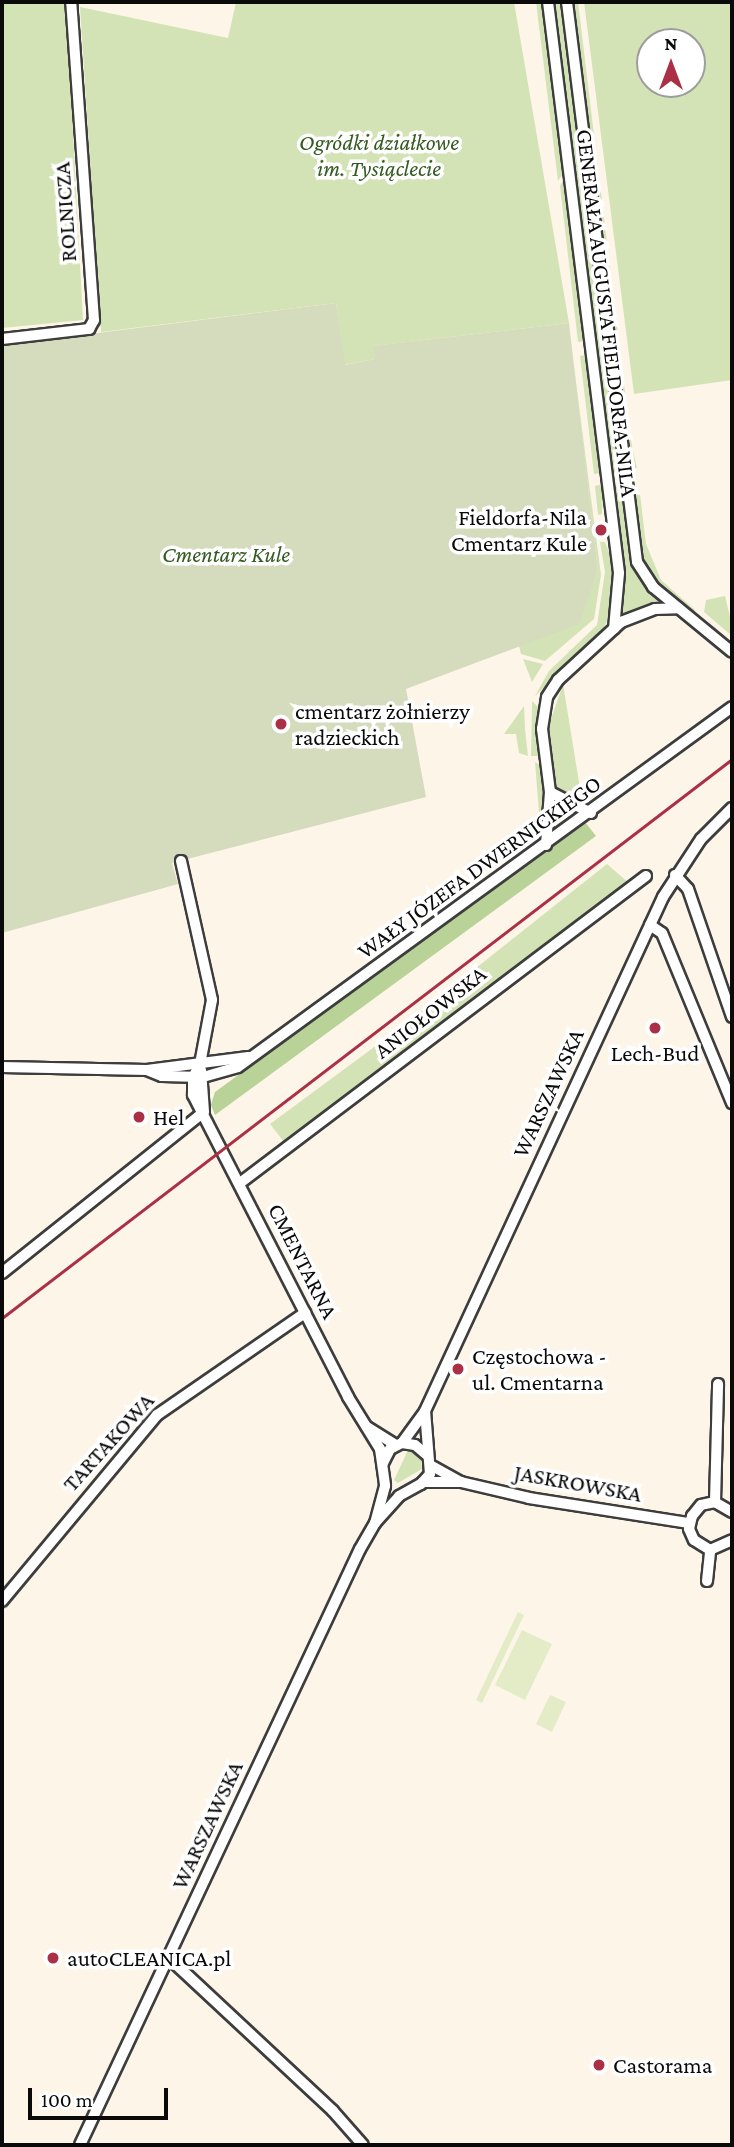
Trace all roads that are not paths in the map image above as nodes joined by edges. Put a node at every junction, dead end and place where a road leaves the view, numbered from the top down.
1 (71, 2) edge
2 (548, 2) edge
3 (567, 2) edge
4 (2, 339) edge
5 (678, 608) junction
6 (614, 629) junction
7 (732, 652) edge
8 (732, 707) edge
9 (550, 792) junction
10 (732, 808) edge
11 (590, 813) junction
12 (546, 845) junction
13 (181, 861) dead end
14 (675, 875) junction
15 (646, 876) dead end
16 (650, 925) junction
17 (732, 1017) edge
18 (248, 1057) junction
19 (200, 1064) junction
20 (2, 1067) edge
21 (147, 1070) junction
22 (198, 1077) junction
23 (732, 1103) edge
24 (204, 1112) junction
25 (240, 1183) junction
26 (2, 1273) edge
27 (305, 1313) junction
28 (718, 1384) dead end
29 (425, 1411) junction
30 (367, 1427) junction
31 (399, 1444) junction
32 (383, 1463) junction
33 (432, 1464) junction
34 (384, 1475) junction
35 (423, 1482) junction
36 (461, 1482) junction
37 (405, 1491) junction
38 (715, 1502) junction
39 (732, 1512) edge
40 (690, 1522) junction
41 (374, 1523) junction
42 (732, 1540) edge
43 (710, 1550) junction
44 (707, 1581) dead end
45 (2, 1601) edge
46 (169, 1958) junction
47 (80, 2145) edge
48 (363, 2145) edge

1 - 4 street, ROLNICZA
2 - 6 street, GENERAŁA AUGUSTA FIELDORFA-NILA
3 - 5 street, GENERAŁA AUGUSTA FIELDORFA-NILA
5 - 6 street
5 - 7 street, GENERAŁA AUGUSTA FIELDORFA-NILA
6 - 9 street
8 - 11 street, WAŁY JÓZEFA DWERNICKIEGO
9 - 11 street
9 - 12 street
10 - 14 street, WARSZAWSKA
11 - 12 street, WAŁY JÓZEFA DWERNICKIEGO
12 - 18 street, WAŁY JÓZEFA DWERNICKIEGO
13 - 19 street, CMENTARNA
14 - 16 street, WARSZAWSKA
14 - 17 street
15 - 25 street, ANIOŁOWSKA
16 - 23 street
16 - 29 street, WARSZAWSKA
18 - 19 street, WAŁY JÓZEFA DWERNICKIEGO
18 - 22 street, WAŁY JÓZEFA DWERNICKIEGO
19 - 21 street, WAŁY JÓZEFA DWERNICKIEGO
19 - 22 street, CMENTARNA
20 - 21 street
21 - 22 street, WAŁY JÓZEFA DWERNICKIEGO
22 - 24 street, CMENTARNA
24 - 25 street, CMENTARNA
24 - 26 street
25 - 27 street, CMENTARNA
27 - 30 street, CMENTARNA
27 - 45 street, TARTAKOWA
28 - 38 street
29 - 31 street, WARSZAWSKA
29 - 33 street
30 - 31 street, CMENTARNA
30 - 32 street, CMENTARNA
31 - 32 street
31 - 33 street
32 - 34 street
33 - 35 street
33 - 36 street
34 - 37 street
34 - 41 street, WARSZAWSKA
35 - 36 street
35 - 37 street
36 - 40 street, JASKROWSKA
37 - 41 street, WARSZAWSKA
38 - 39 street
38 - 40 street
40 - 43 street
41 - 46 street, WARSZAWSKA
42 - 43 street
43 - 44 street
46 - 47 street, WARSZAWSKA
46 - 48 street

